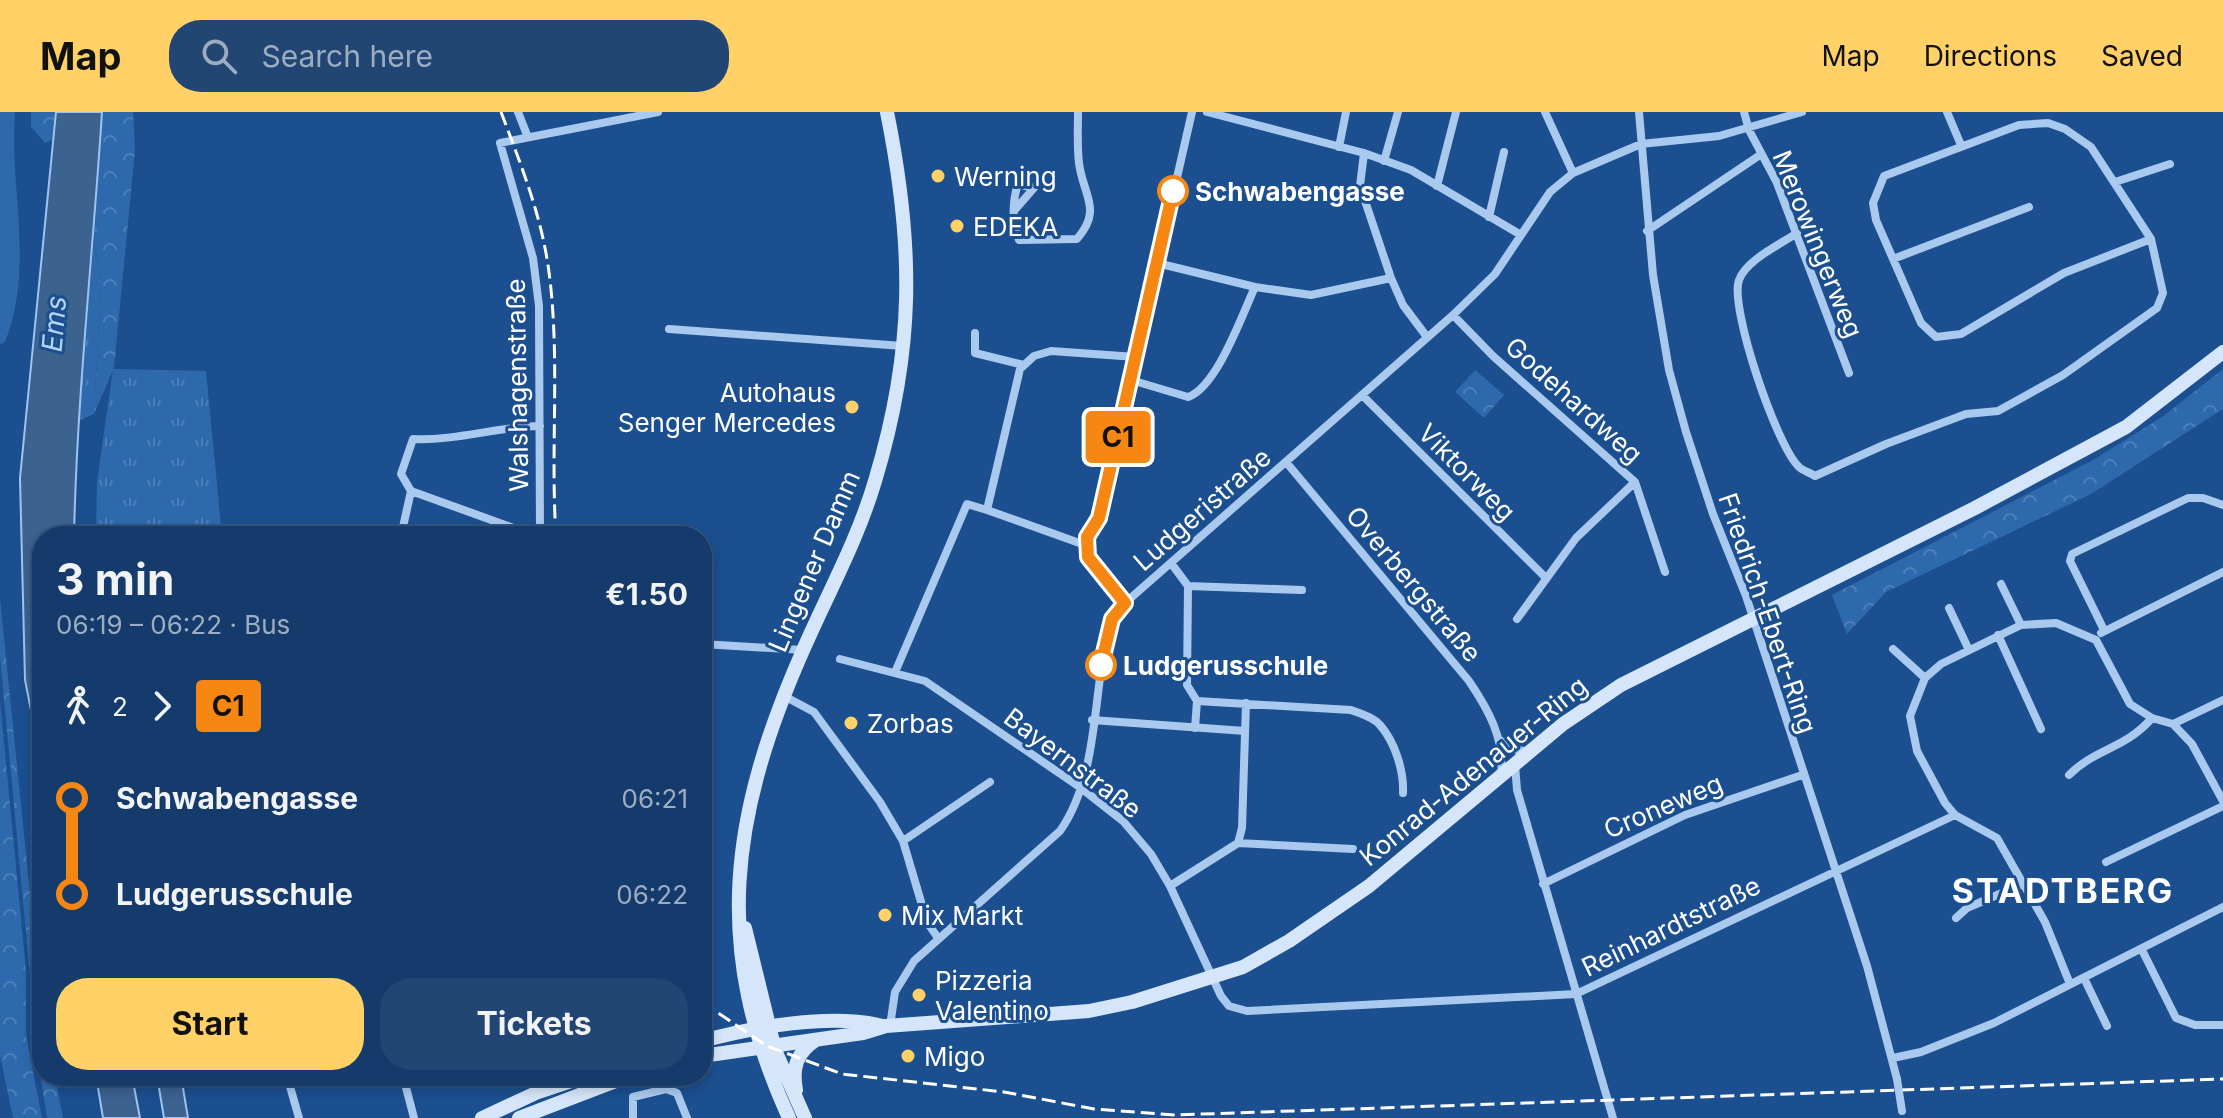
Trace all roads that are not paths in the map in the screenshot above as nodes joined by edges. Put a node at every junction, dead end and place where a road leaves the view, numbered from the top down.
1 (518, 112) edge
2 (658, 112) edge
3 (887, 112) edge
4 (1078, 112) edge
5 (1192, 112) edge
6 (1207, 112) edge
7 (1346, 112) edge
8 (1398, 112) edge
9 (1456, 112) edge
10 (1545, 112) edge
11 (1639, 112) edge
12 (1744, 112) edge
13 (1802, 112) edge
14 (1947, 112) edge
15 (1749, 130) junction
16 (527, 135) junction
17 (1641, 144) junction
18 (1961, 145) junction
19 (1339, 147) junction
20 (1504, 152) dead end
21 (1364, 153) junction
22 (1760, 155) junction
23 (1384, 161) junction
24 (2170, 164) dead end
25 (1573, 173) junction
26 (2115, 182) junction
27 (1437, 186) junction
28 (2029, 207) dead end
29 (1014, 211) dead end
30 (1489, 217) junction
31 (1647, 231) junction
32 (1797, 233) junction
33 (1521, 235) junction
34 (2151, 239) junction
35 (1893, 259) junction
36 (1157, 263) junction
37 (1391, 278) junction
38 (1255, 287) junction
39 (1453, 315) junction
40 (669, 329) dead end
41 (975, 333) dead end
42 (1427, 337) junction
43 (903, 346) junction
44 (2223, 352) edge
45 (1136, 357) junction
46 (1024, 365) junction
47 (1849, 373) dead end
48 (1131, 380) junction
49 (1362, 395) junction
50 (540, 426) junction
51 (1286, 462) junction
52 (1635, 482) junction
53 (411, 491) junction
54 (2223, 505) edge
55 (987, 510) junction
56 (403, 526) edge
57 (508, 526) edge
58 (540, 526) edge
59 (1085, 545) junction
60 (1171, 563) junction
61 (1665, 572) dead end
62 (2223, 572) edge
63 (1545, 577) junction
64 (2001, 584) dead end
65 (1188, 586) junction
66 (1302, 590) dead end
67 (1125, 603) junction
68 (1949, 608) dead end
69 (1752, 618) junction
70 (1517, 619) dead end
71 (2021, 625) junction
72 (2104, 630) junction
73 (1998, 635) junction
74 (2096, 640) junction
75 (712, 645) edge
76 (1893, 649) dead end
77 (803, 650) junction
78 (1969, 650) junction
79 (840, 659) dead end
80 (896, 670) junction
81 (1925, 678) junction
82 (784, 696) junction
83 (2223, 700) edge
84 (1197, 701) junction
85 (1246, 703) junction
86 (2152, 718) junction
87 (1092, 720) junction
88 (2173, 724) junction
89 (1195, 728) junction
90 (2041, 729) dead end
91 (1245, 731) junction
92 (1500, 739) junction
93 (1529, 751) junction
94 (1515, 762) junction
95 (1802, 775) junction
96 (2069, 775) dead end
97 (1496, 778) junction
98 (990, 782) dead end
99 (1081, 788) junction
100 (1517, 790) junction
101 (1403, 793) dead end
102 (2222, 798) edge
103 (1955, 815) junction
104 (903, 841) junction
105 (1238, 843) junction
106 (1353, 849) dead end
107 (2106, 862) dead end
108 (1835, 870) junction
109 (2025, 883) junction
110 (1543, 884) junction
111 (1170, 886) junction
112 (2223, 907) edge
113 (1956, 918) dead end
114 (938, 938) junction
115 (2142, 950) junction
116 (1213, 978) junction
117 (2084, 978) junction
118 (2070, 984) junction
119 (1576, 994) junction
120 (2223, 1025) edge
121 (888, 1026) junction
122 (2107, 1026) dead end
123 (762, 1028) junction
124 (712, 1039) edge
125 (816, 1040) junction
126 (766, 1046) junction
127 (712, 1054) edge
128 (1893, 1058) junction
129 (290, 1086) edge
130 (406, 1086) edge
131 (556, 1086) edge
132 (603, 1086) edge
133 (797, 1103) junction
134 (1903, 1114) edge
135 (299, 1118) edge
136 (414, 1118) edge
137 (482, 1118) edge
138 (519, 1118) edge
139 (633, 1118) edge
140 (687, 1118) edge
141 (789, 1118) edge
142 (805, 1118) edge
143 (1613, 1118) edge

1 - 16 street
2 - 16 street
3 - 43 main road, Lingener Damm
4 - 29 street
5 - 36 street
6 - 19 street
7 - 19 street
8 - 23 street
9 - 27 street
10 - 25 street
11 - 17 street, Friedrich-Ebert-Ring
12 - 15 street, Merowingerweg
13 - 15 street, Ludgeristraße
14 - 18 street
15 - 17 street, Ludgeristraße
15 - 22 street, Merowingerweg
16 - 50 street, Walshagenstraße
17 - 25 street, Ludgeristraße
17 - 31 street, Friedrich-Ebert-Ring
18 - 26 street
18 - 35 street
19 - 21 street
20 - 30 street
21 - 23 street
21 - 37 street
22 - 31 street
22 - 32 street, Merowingerweg
23 - 27 street
24 - 26 street
25 - 33 street, Ludgeristraße
26 - 34 street
27 - 30 street
28 - 35 street
30 - 33 street
31 - 69 street, Friedrich-Ebert-Ring
32 - 34 street
32 - 47 street, Merowingerweg
33 - 39 street, Ludgeristraße
34 - 35 street
36 - 38 street
36 - 45 street
37 - 38 street
37 - 42 street
38 - 48 street
39 - 42 street, Ludgeristraße
39 - 52 street, Godehardweg
40 - 43 street
41 - 46 street
42 - 49 street, Ludgeristraße
43 - 77 main road, Lingener Damm
44 - 69 main road, Konrad-Adenauer-Ring
45 - 46 street
45 - 48 street
46 - 55 street
48 - 59 street
49 - 51 street, Ludgeristraße
49 - 63 street, Viktorweg
50 - 53 street
50 - 58 street, Walshagenstraße
51 - 60 street, Ludgeristraße
51 - 92 street, Overbergstraße
52 - 61 street, Godehardweg
52 - 63 street
53 - 56 street
53 - 57 street
54 - 72 street
55 - 59 street
55 - 80 street
59 - 67 street
60 - 65 street
60 - 67 street, Ludgeristraße
62 - 72 street
63 - 70 street
64 - 71 street
65 - 66 street
65 - 84 street
67 - 87 street, Ludgeristraße
68 - 78 street
69 - 93 main road, Konrad-Adenauer-Ring
69 - 95 street, Friedrich-Ebert-Ring
71 - 73 street
71 - 74 street
72 - 74 street
73 - 78 street
73 - 90 street
74 - 86 street
75 - 77 street
76 - 81 street
77 - 82 main road, Lingener Damm
78 - 81 street
79 - 80 street, Bayernstraße
80 - 99 street, Bayernstraße
81 - 103 street
82 - 104 street
82 - 123 main road, Lingener Damm
83 - 88 street
84 - 85 street
84 - 89 street
85 - 91 street
85 - 101 street
86 - 88 street
86 - 96 street
87 - 89 street
87 - 99 street, Ludgeristraße
88 - 102 street
89 - 91 street
91 - 105 street
92 - 93 street
92 - 97 street, Overbergstraße
93 - 94 main road, Konrad-Adenauer-Ring
94 - 97 main road, Konrad-Adenauer-Ring
94 - 100 street
95 - 108 street, Friedrich-Ebert-Ring
95 - 110 street, Croneweg
97 - 100 street
97 - 116 main road, Konrad-Adenauer-Ring
98 - 104 street
99 - 111 street, Bayernstraße
99 - 114 street, Ludgeristraße
100 - 110 street
102 - 107 street
103 - 108 street, Reinhardtstraße
103 - 109 street
104 - 114 street
105 - 106 street
105 - 111 street
108 - 119 street, Reinhardtstraße
108 - 128 street, Friedrich-Ebert-Ring
109 - 113 street
109 - 118 street
110 - 119 street
111 - 116 street, Bayernstraße
112 - 115 street
114 - 121 street, Ludgeristraße
115 - 117 street
115 - 120 street
116 - 119 street, Reinhardtstraße
116 - 121 main road, Konrad-Adenauer-Ring
117 - 118 street
117 - 122 street
118 - 128 street
119 - 143 street
121 - 123 main road, Konrad-Adenauer-Ring
121 - 125 main road, Konrad-Adenauer-Ring
123 - 124 main road, Konrad-Adenauer-Ring
123 - 126 main road, Lingener Damm
125 - 126 main road, Konrad-Adenauer-Ring
125 - 133 main road
126 - 127 main road, Konrad-Adenauer-Ring
126 - 133 main road
126 - 141 main road
128 - 134 street, Friedrich-Ebert-Ring, bridge
129 - 135 street
130 - 136 street
131 - 137 main road
132 - 138 main road
133 - 142 main road
139 - 140 street

